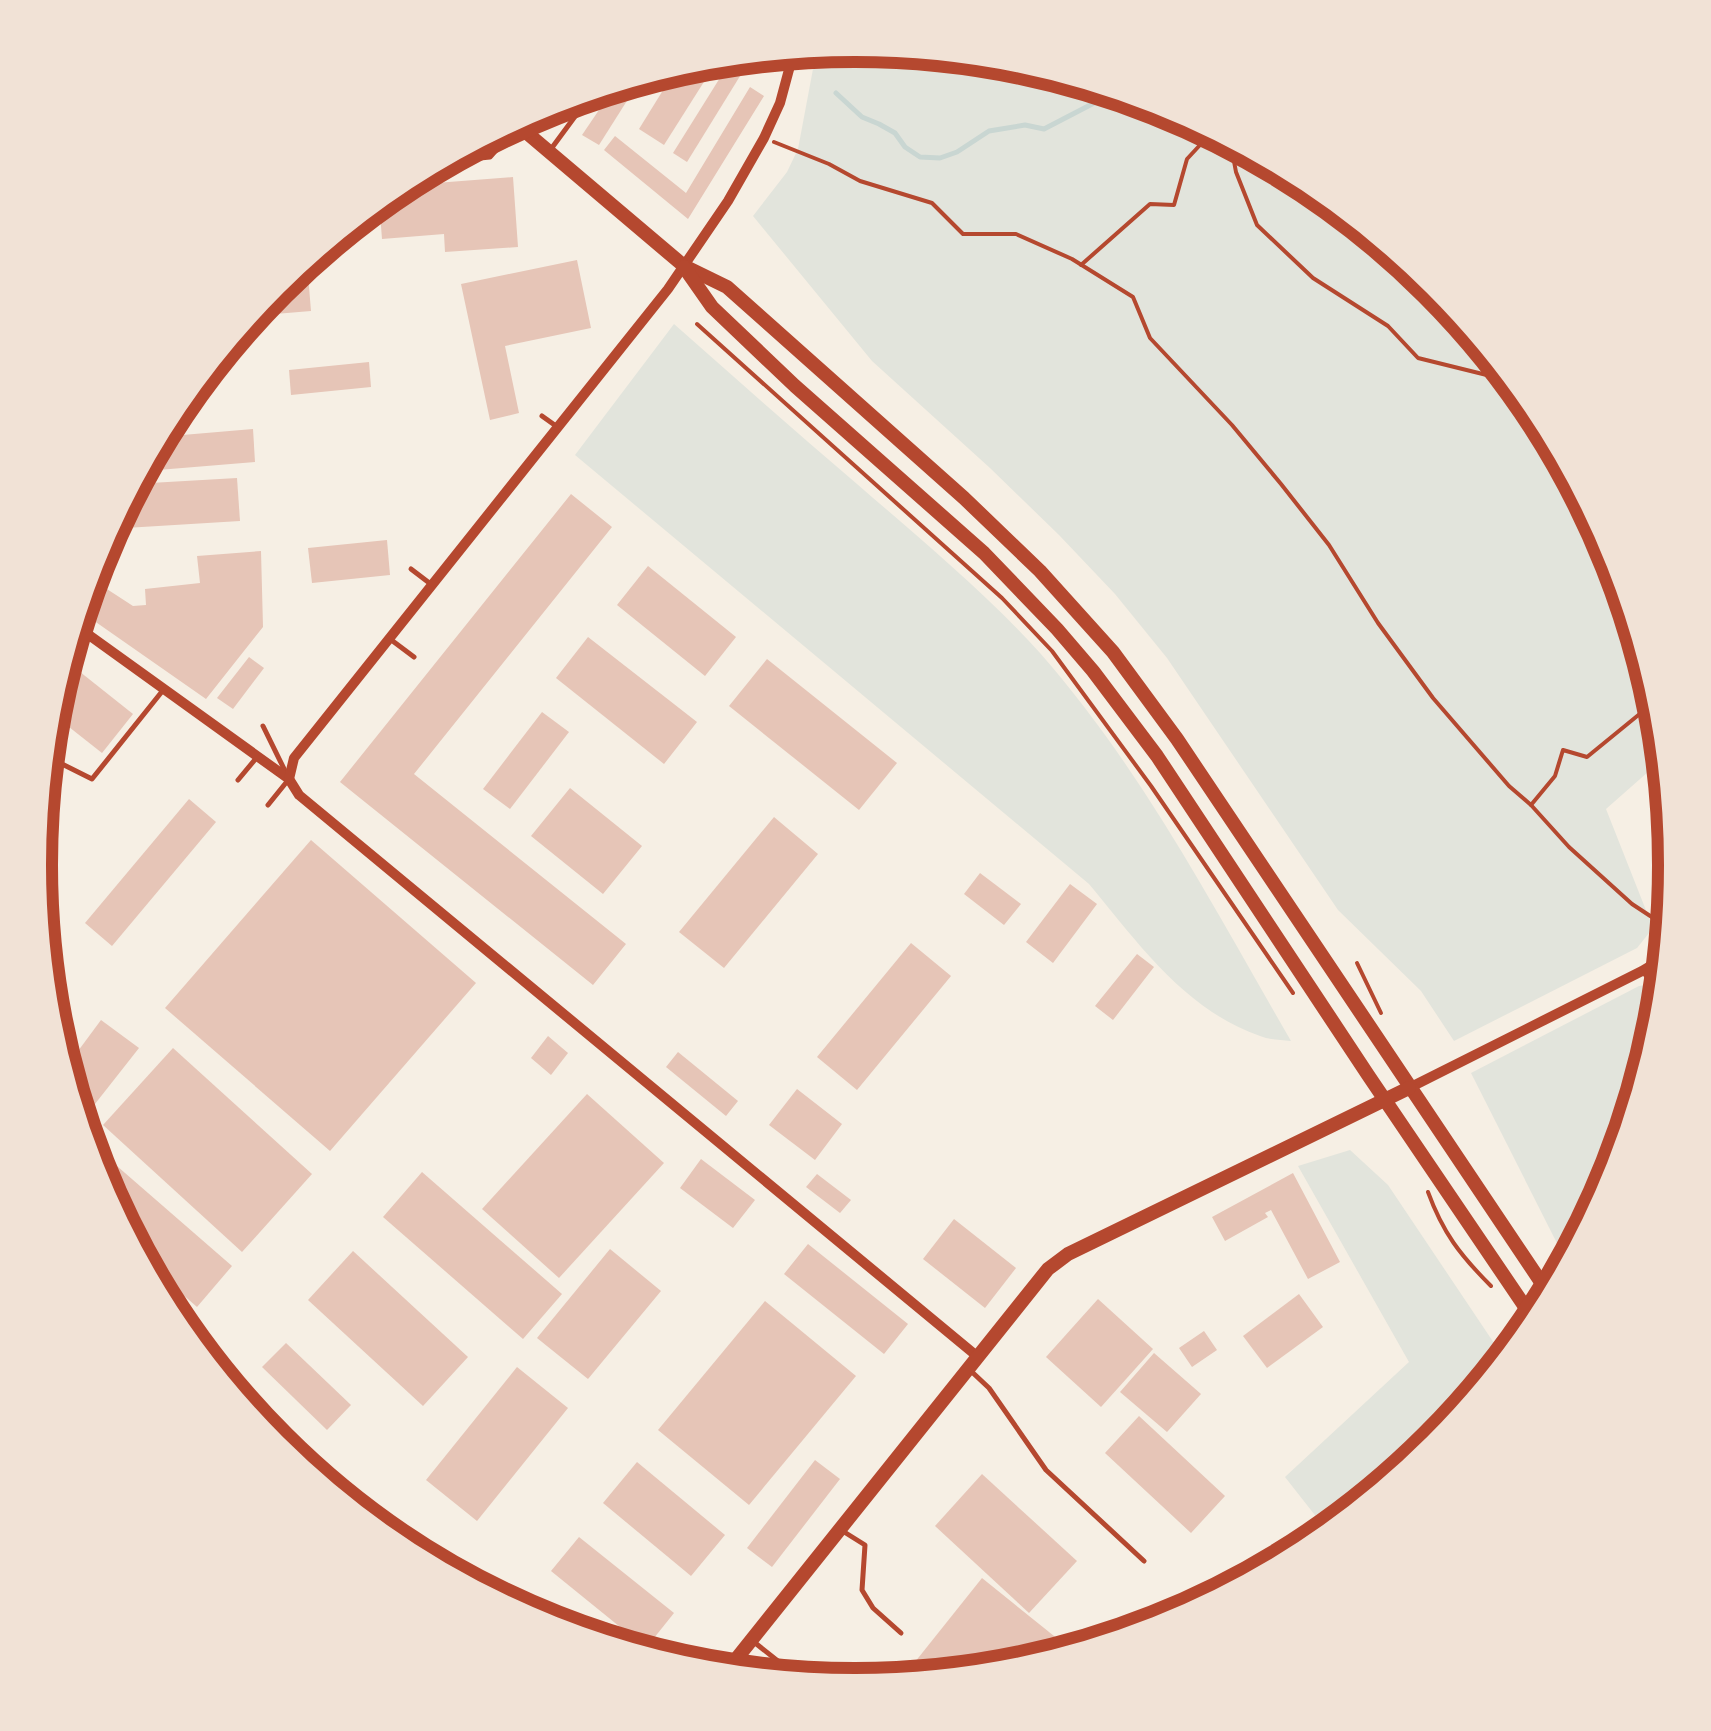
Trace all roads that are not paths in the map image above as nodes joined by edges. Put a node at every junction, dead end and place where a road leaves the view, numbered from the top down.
1 (790, 65) edge
2 (578, 112) edge
3 (527, 133) edge
4 (499, 146) edge
5 (549, 152) junction
6 (475, 158) edge
7 (684, 266) junction
8 (542, 416) dead end
9 (558, 428) junction
10 (411, 570) dead end
11 (432, 586) junction
12 (87, 634) edge
13 (390, 638) junction
14 (414, 657) dead end
15 (165, 688) junction
16 (263, 726) dead end
17 (258, 756) junction
18 (59, 762) edge
19 (289, 779) junction
20 (238, 780) dead end
21 (268, 805) dead end
22 (1653, 964) edge
23 (1642, 970) junction
24 (1650, 980) edge
25 (1409, 1088) junction
26 (1385, 1100) junction
27 (1541, 1283) edge
28 (1526, 1308) edge
29 (973, 1363) junction
30 (841, 1530) junction
31 (1144, 1560) dead end
32 (901, 1632) dead end
33 (752, 1640) junction
34 (736, 1659) edge
35 (783, 1665) edge

1 - 7 street
2 - 5 lane
3 - 5 street
4 - 6 lane
5 - 7 street
7 - 9 street
7 - 25 street
7 - 26 street
8 - 9 lane
9 - 11 street
10 - 11 lane
11 - 13 street
12 - 15 street
13 - 14 lane
13 - 19 street
15 - 17 street
15 - 18 lane
16 - 19 lane
17 - 19 street
17 - 20 lane
19 - 21 lane
19 - 29 street
22 - 23 street
23 - 24 lane
23 - 25 street
25 - 26 street
25 - 27 street
26 - 28 street
26 - 29 street
29 - 30 street
29 - 31 lane
30 - 32 lane
30 - 33 street
33 - 34 street
33 - 35 lane

